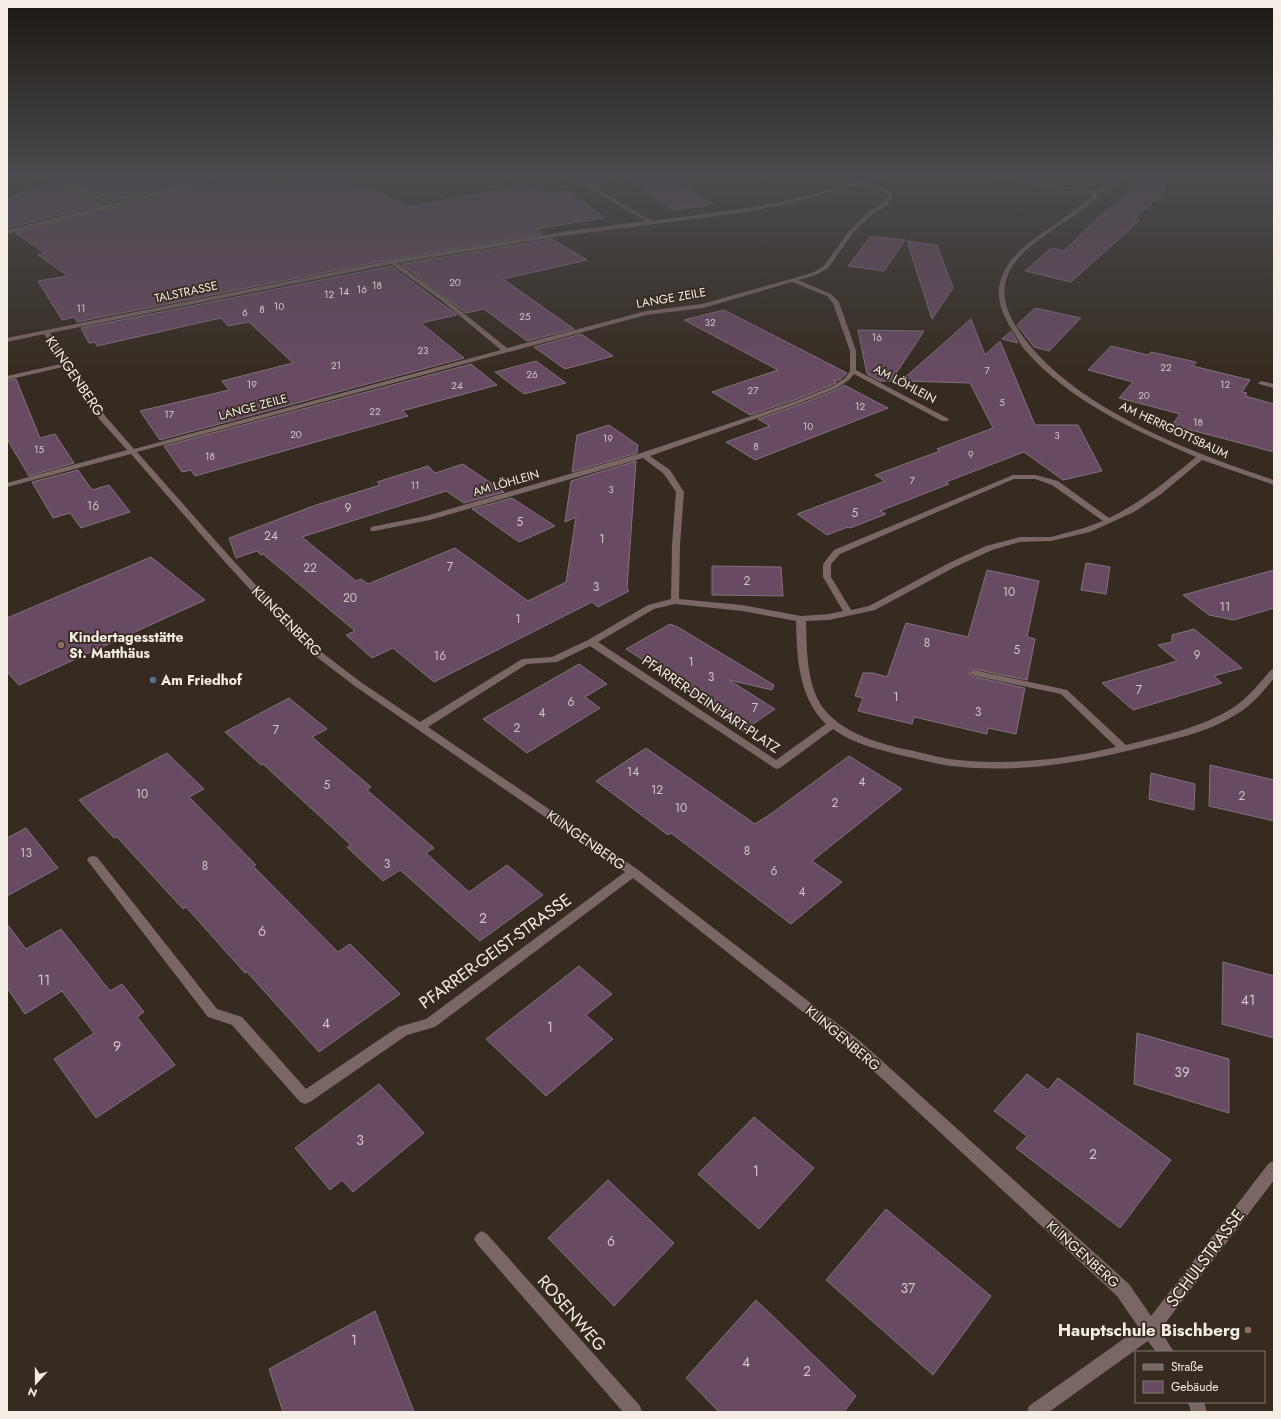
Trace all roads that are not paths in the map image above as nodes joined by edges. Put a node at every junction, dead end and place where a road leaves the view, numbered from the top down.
1 (512, 242) edge
2 (844, 242) edge
3 (1031, 242) edge
4 (392, 262) junction
5 (794, 281) junction
6 (46, 332) junction
7 (7, 340) edge
8 (505, 350) junction
9 (69, 364) junction
10 (853, 371) junction
11 (7, 378) edge
12 (1261, 383) dead end
13 (1274, 386) edge
14 (945, 419) dead end
15 (133, 453) junction
16 (644, 455) junction
17 (1201, 457) junction
18 (1274, 483) edge
19 (7, 485) edge
20 (1109, 521) junction
21 (374, 529) dead end
22 (675, 601) junction
23 (849, 613) junction
24 (801, 619) junction
25 (591, 642) junction
26 (1274, 672) edge
27 (974, 673) dead end
28 (833, 724) junction
29 (420, 727) junction
30 (1124, 749) junction
31 (93, 860) dead end
32 (633, 872) junction
33 (1274, 1168) edge
34 (482, 1239) dead end
35 (1152, 1329) junction
36 (1165, 1351) edge
37 (634, 1412) edge
38 (1035, 1412) edge

1 - 4 street, TALSTRASSE
2 - 5 street, LANGE ZEILE
3 - 17 street, AM HERRGOTTSBAUM
4 - 6 street, TALSTRASSE
4 - 8 street
5 - 8 street, LANGE ZEILE
5 - 10 street, AM LÖHLEIN
6 - 7 street, TALSTRASSE
6 - 9 street, KLINGENBERG
8 - 15 street, LANGE ZEILE
9 - 11 street
9 - 15 street, KLINGENBERG
10 - 14 street, AM LÖHLEIN
10 - 16 street, AM LÖHLEIN
12 - 13 street
15 - 19 street, LANGE ZEILE
15 - 29 street, KLINGENBERG
16 - 21 street, AM LÖHLEIN
16 - 22 street
17 - 18 street, AM HERRGOTTSBAUM
17 - 20 street
20 - 23 street
20 - 23 street
22 - 24 street
22 - 25 street
23 - 24 street
24 - 28 street
25 - 28 street, PFARRER-DEINHART-PLATZ
25 - 29 street
26 - 30 street
27 - 30 street
28 - 30 street
29 - 32 street, KLINGENBERG
31 - 32 street, PFARRER-GEIST-STRASSE
32 - 35 street, KLINGENBERG
33 - 35 street, SCHULSTRASSE
34 - 37 street, ROSENWEG
35 - 36 street, KLINGENBERG
35 - 38 street, SCHULSTRASSE

